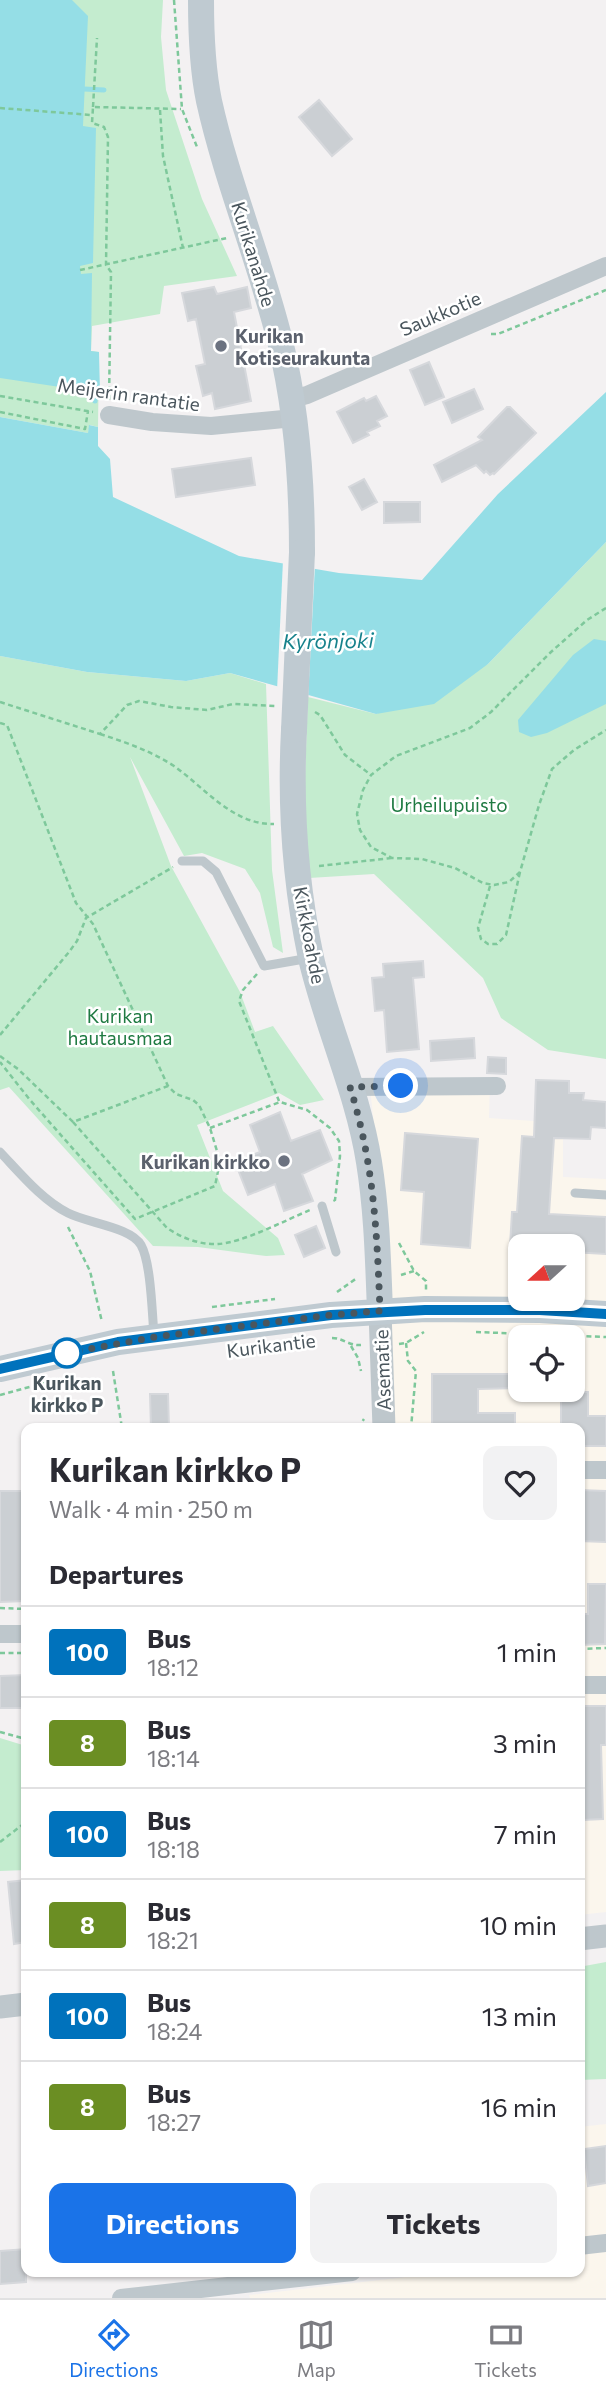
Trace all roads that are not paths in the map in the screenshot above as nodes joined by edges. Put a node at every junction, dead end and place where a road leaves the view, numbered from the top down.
1 (201, 0) edge
2 (606, 266) edge
3 (293, 408) junction
4 (109, 415) road end
5 (302, 552) joint
6 (182, 862) road end
7 (312, 958) junction
8 (497, 1086) dead end
9 (350, 1087) junction
10 (0, 1152) edge
11 (575, 1193) dead end
12 (606, 1195) edge
13 (322, 1206) road end
14 (336, 1252) dead end
15 (380, 1311) junction
16 (606, 1314) edge
17 (155, 1337) junction
18 (0, 1369) edge
19 (375, 1422) edge
20 (585, 1470) edge
21 (606, 1470) edge
22 (0, 1634) edge
23 (21, 1634) edge
24 (585, 1685) edge
25 (606, 1685) edge
26 (606, 1936) edge
27 (585, 1938) edge
28 (21, 2005) edge
29 (0, 2007) edge
30 (606, 2242) edge
31 (585, 2245) edge
32 (323, 2277) edge
33 (242, 2291) edge
34 (121, 2298) edge

1 - 3 main road, Kurikanahde
2 - 3 street, Saukkotie
3 - 4 street, Meijerin rantatie
3 - 5 main road, Kurikanahde
5 - 7 main road, Kirkkoahde, bridge
6 - 7 lane
7 - 9 main road, Kirkkoahde
8 - 9 street
9 - 15 main road, Kirkkoahde
10 - 17 lane
11 - 12 lane
13 - 14 lane
15 - 16 main road, Kurikantie
15 - 17 main road, Kurikantie
15 - 19 street, Asematie
17 - 18 main road, Kurikantie
20 - 21 street
22 - 23 street
24 - 25 street
26 - 27 street
28 - 29 street
30 - 31 street
32 - 33 street
33 - 34 street

